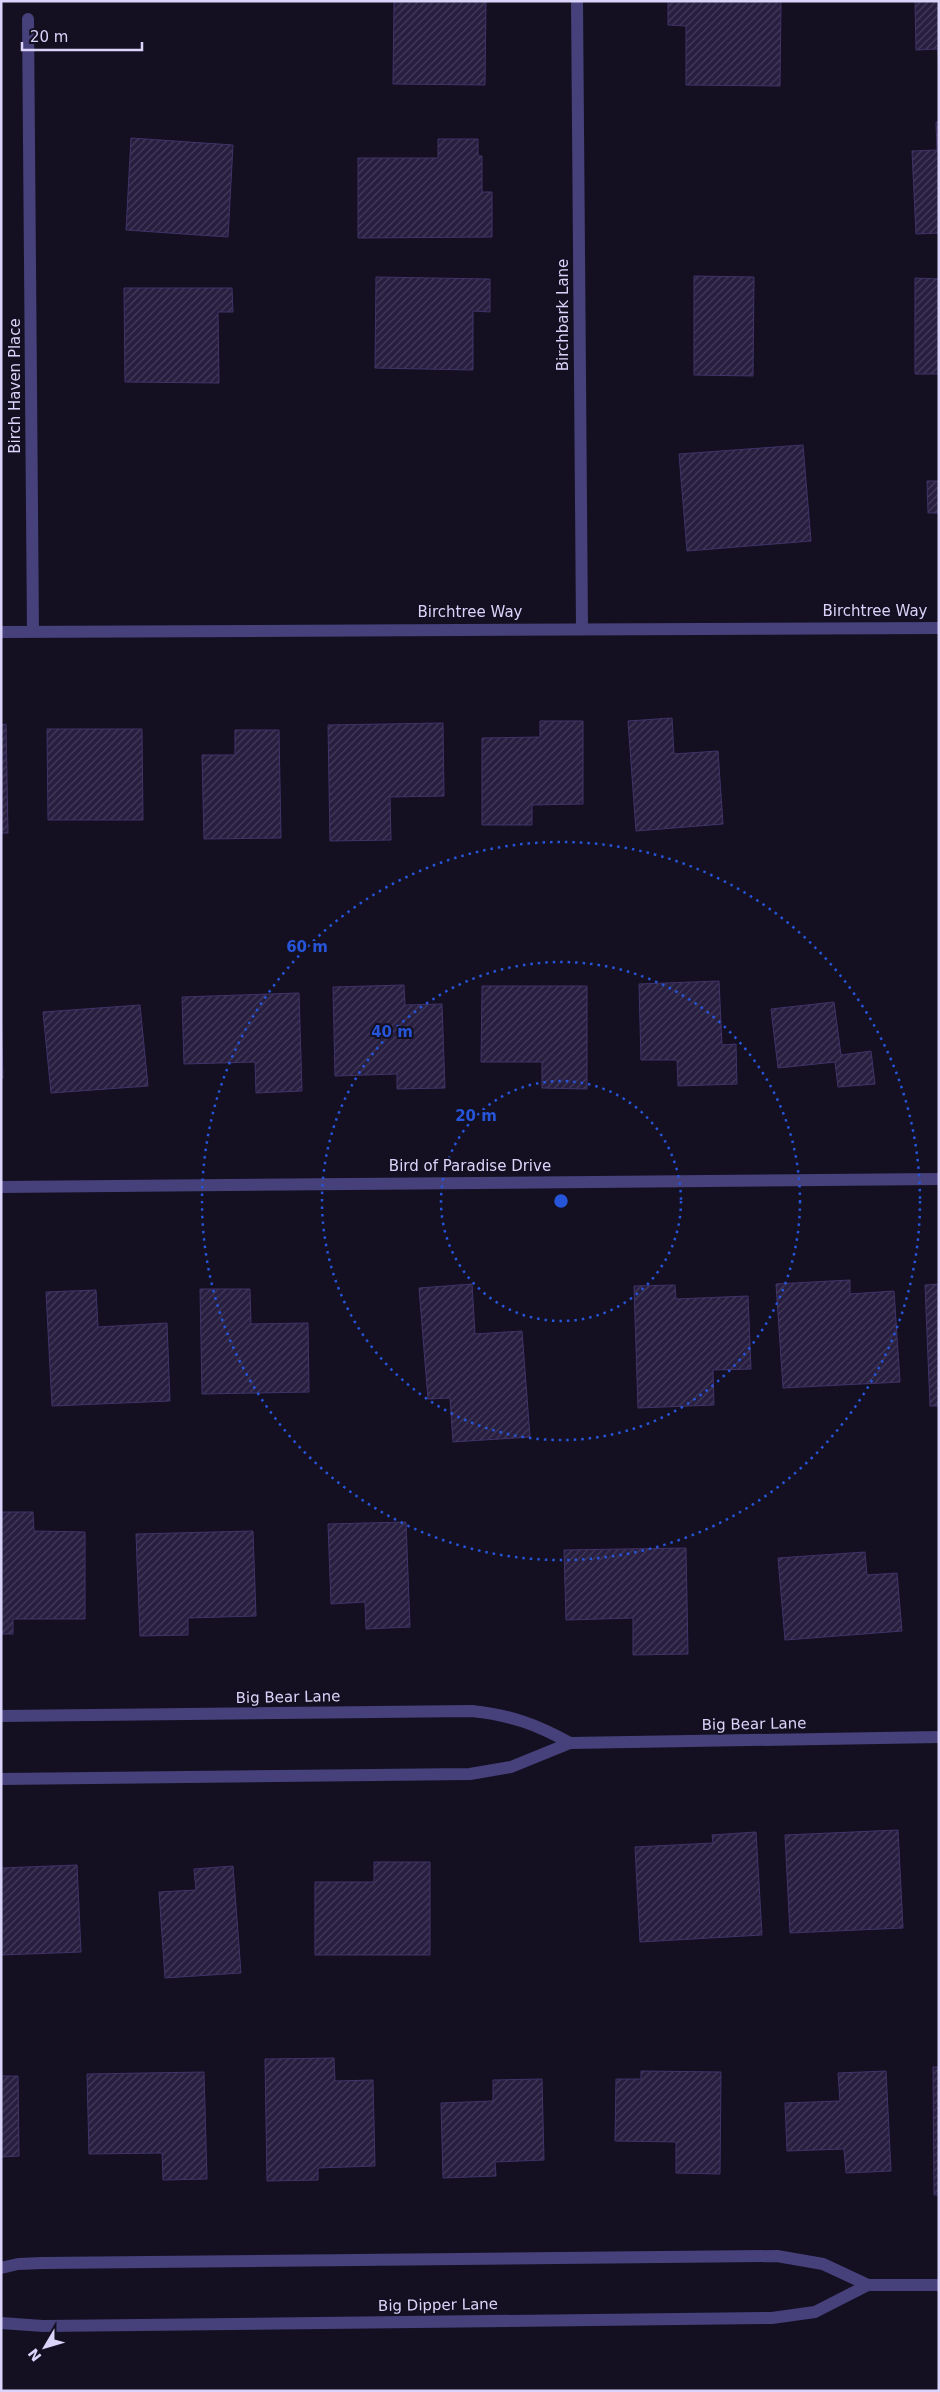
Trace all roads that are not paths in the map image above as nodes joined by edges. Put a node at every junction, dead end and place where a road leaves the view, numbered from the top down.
1 (576, 1) edge
2 (28, 19) dead end
3 (582, 628) junction
4 (939, 628) edge
5 (1, 632) edge
6 (33, 632) junction
7 (939, 1179) edge
8 (1, 1187) edge
9 (1, 1716) edge
10 (939, 1737) edge
11 (570, 1743) junction
12 (1, 1779) edge
13 (1, 2268) edge
14 (868, 2285) junction
15 (939, 2285) edge
16 (1, 2323) edge

1 - 3 street, Birchbark Lane
2 - 6 street, Birch Haven Place
3 - 4 street, Birchtree Way
3 - 6 street, Birchtree Way
5 - 6 street, Birchtree Way
7 - 8 street, Bird of Paradise Drive
9 - 11 street, Big Bear Lane
10 - 11 street, Big Bear Lane
11 - 12 street, Big Bear Lane
13 - 14 street, Big Dipper Lane
14 - 15 street, Big Dipper Lane
14 - 16 street, Big Dipper Lane

